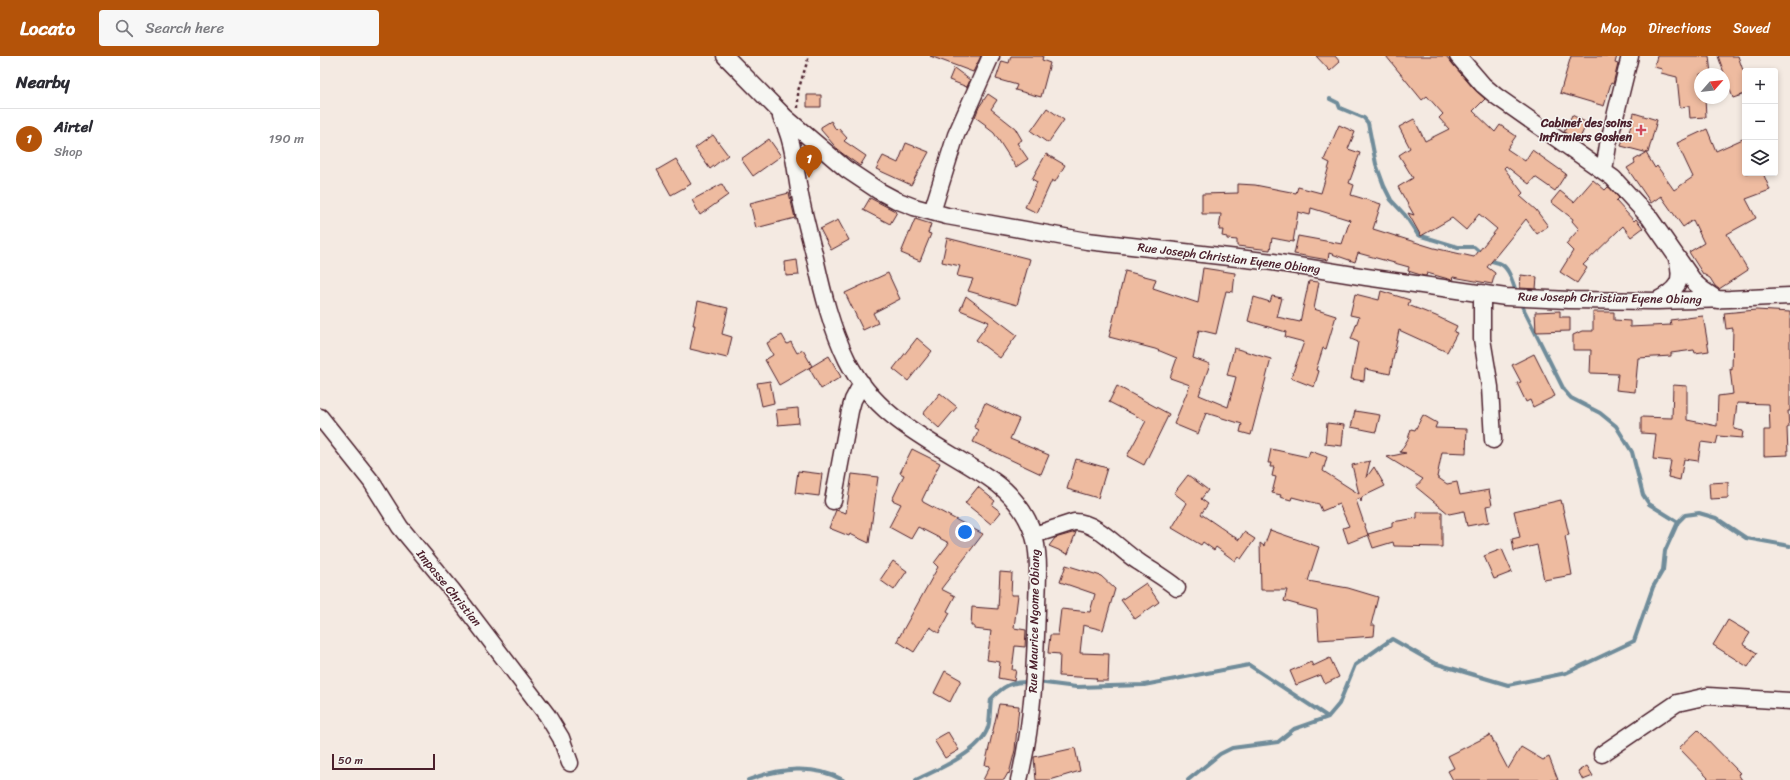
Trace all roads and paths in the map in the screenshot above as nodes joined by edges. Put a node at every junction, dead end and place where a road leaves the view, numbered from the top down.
1 (725, 56) edge
2 (809, 56) edge
3 (991, 56) edge
4 (1458, 56) edge
5 (1630, 56) edge
6 (778, 110) junction
7 (797, 129) junction
8 (829, 155) junction
9 (795, 170) junction
10 (1604, 171) junction
11 (932, 212) junction
12 (1675, 253) junction
13 (1482, 293) junction
14 (1790, 296) edge
15 (1718, 300) junction
16 (1656, 301) junction
17 (862, 383) junction
18 (320, 417) edge
19 (1493, 440) dead end
20 (833, 501) dead end
21 (1034, 535) junction
22 (1177, 588) dead end
23 (1790, 701) edge
24 (1602, 754) dead end
25 (570, 763) dead end
26 (1019, 780) edge

1 - 6 street, Rue Joseph Christian Eyene Obiang
2 - 7 path
3 - 11 street
4 - 10 street
5 - 10 street
6 - 7 street, Rue Joseph Christian Eyene Obiang
6 - 9 street, Rue Maurice Ngome Obiang
7 - 8 street, Rue Joseph Christian Eyene Obiang
8 - 9 street
8 - 11 street, Rue Joseph Christian Eyene Obiang
9 - 17 street, Rue Maurice Ngome Obiang
10 - 12 street
11 - 13 street, Rue Joseph Christian Eyene Obiang
12 - 15 street
12 - 16 street
13 - 16 street, Rue Joseph Christian Eyene Obiang
13 - 19 street
14 - 15 street, Rue Joseph Christian Eyene Obiang
15 - 16 street, Rue Joseph Christian Eyene Obiang
17 - 20 street
17 - 21 street, Rue Maurice Ngome Obiang
18 - 25 street, Impasse Christian
21 - 22 street
21 - 26 street, Rue Maurice Ngome Obiang
23 - 24 street

